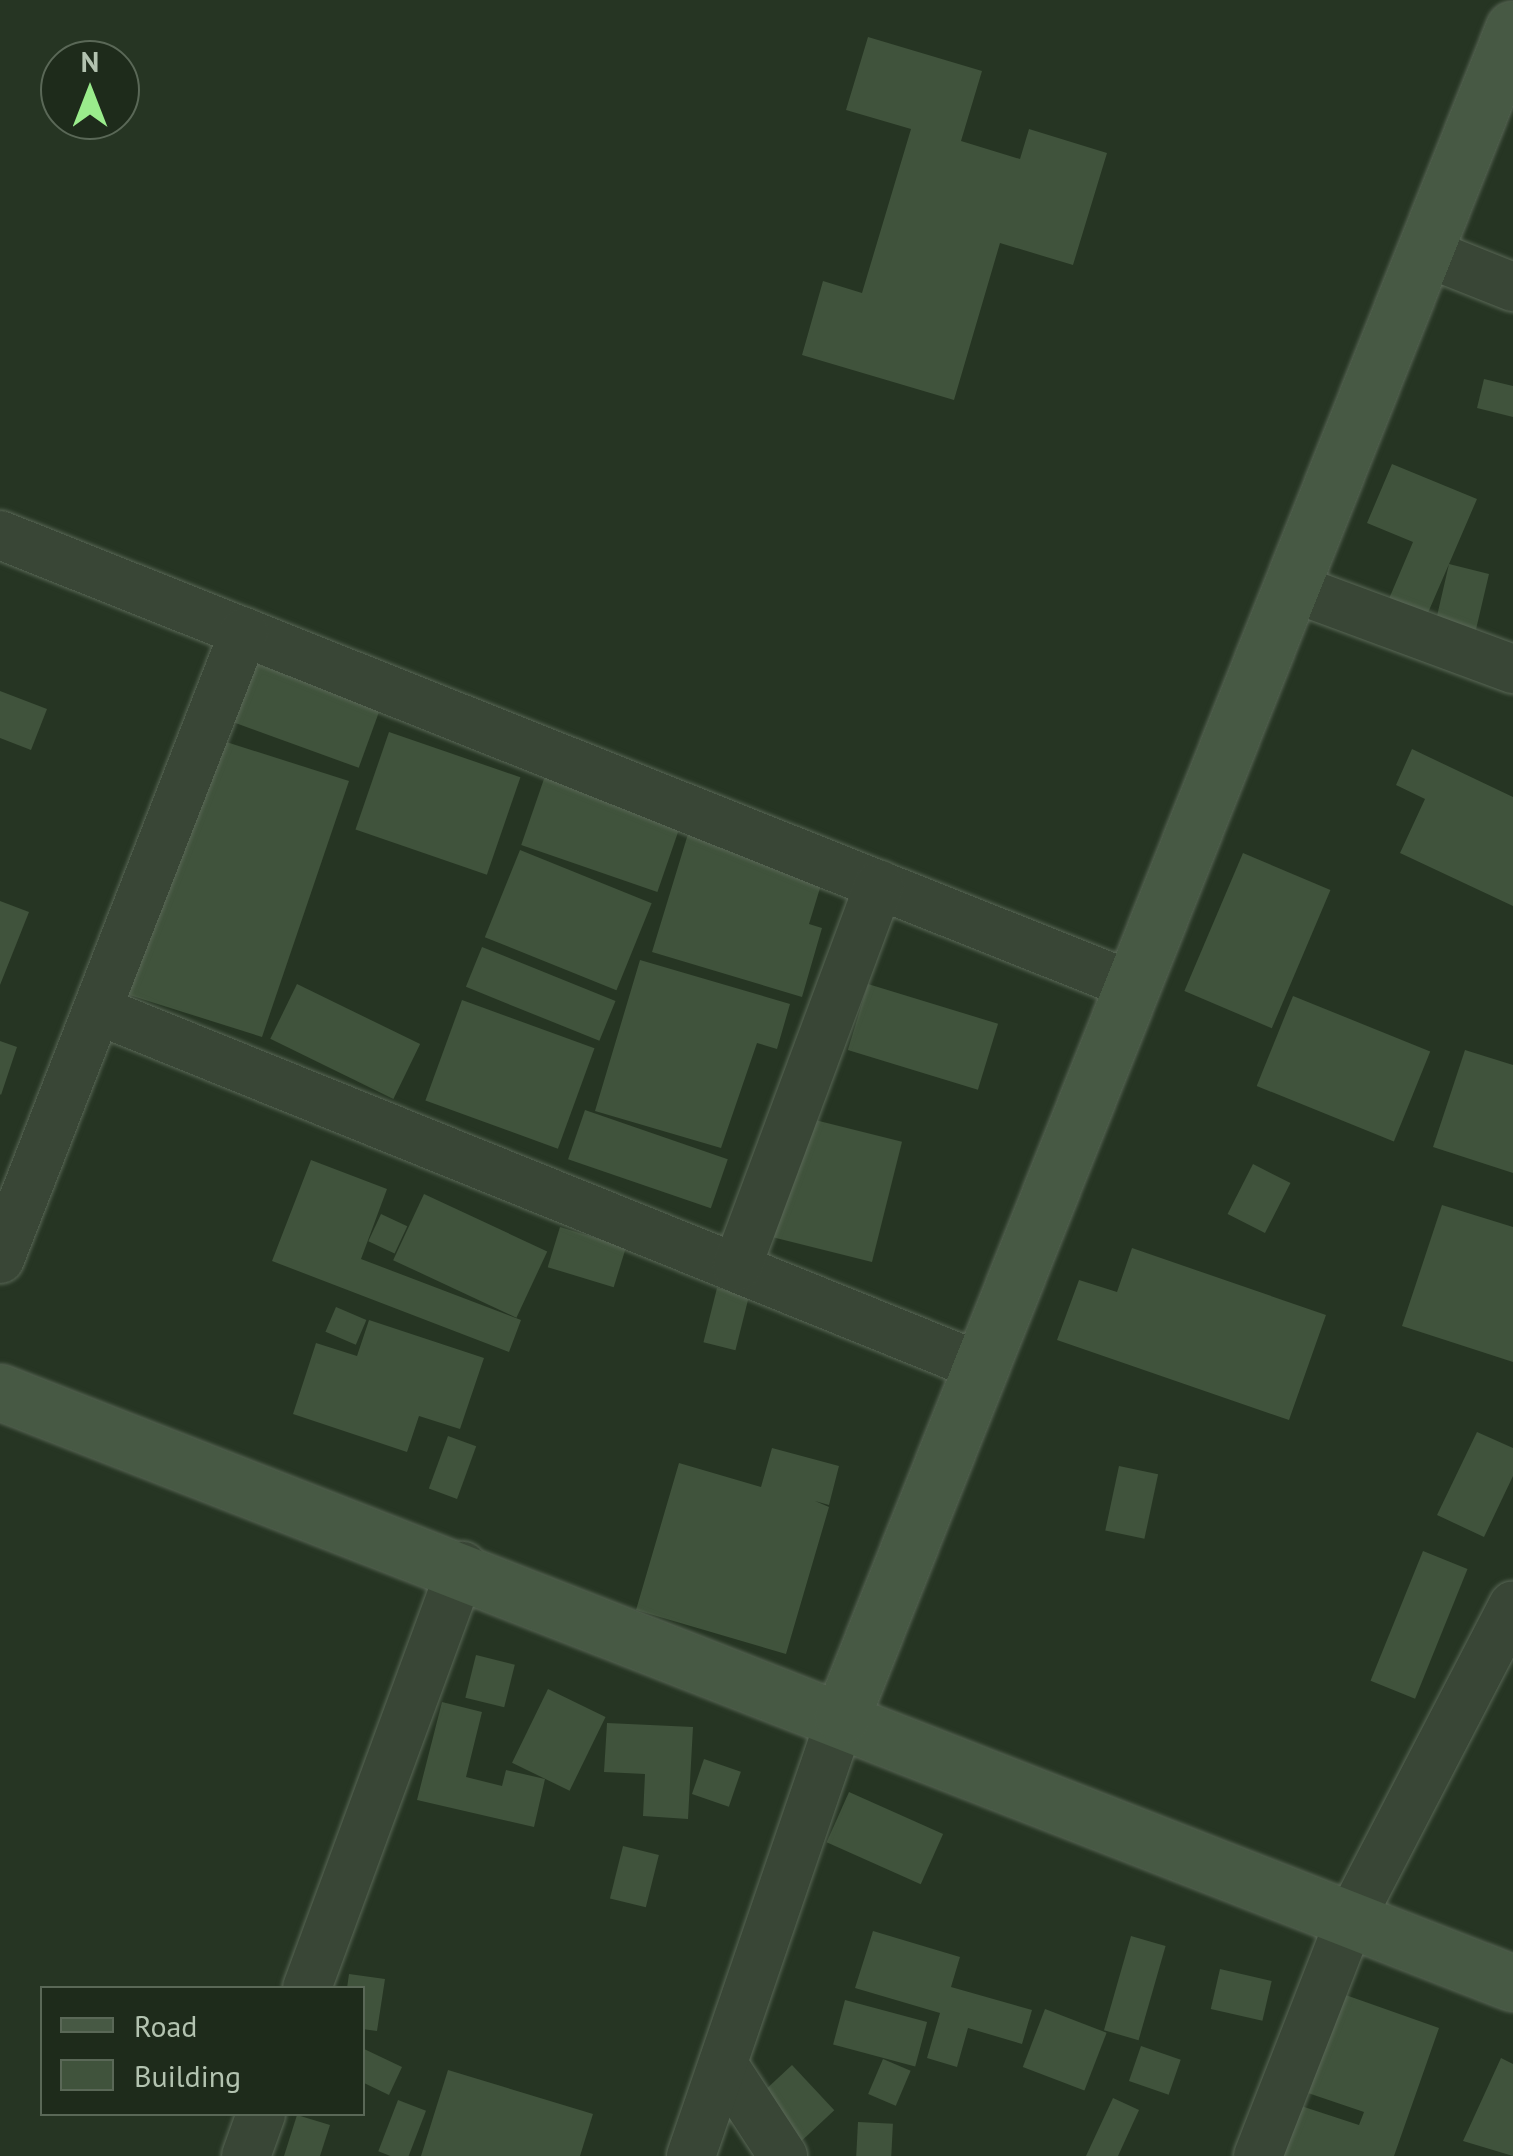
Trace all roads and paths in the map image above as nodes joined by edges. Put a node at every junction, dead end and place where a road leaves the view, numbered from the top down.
1 (1513, 29) edge
2 (1424, 252) junction
3 (1513, 288) edge
4 (0, 535) edge
5 (1292, 587) junction
6 (244, 632) junction
7 (1513, 669) edge
8 (879, 885) junction
9 (1133, 986) junction
10 (97, 1010) junction
11 (0, 1258) edge
12 (736, 1268) junction
13 (981, 1366) junction
14 (0, 1392) edge
15 (462, 1566) junction
16 (1513, 1605) edge
17 (842, 1716) junction
18 (1351, 1918) junction
19 (1513, 1983) edge
20 (308, 1986) edge
21 (723, 2064) junction
22 (260, 2116) edge
23 (246, 2156) edge
24 (692, 2156) edge
25 (783, 2156) edge
26 (1258, 2156) edge

1 - 2 street
2 - 3 street
2 - 5 street
4 - 6 street
5 - 7 street
5 - 9 street
6 - 8 street
6 - 10 street
8 - 9 street
8 - 12 street
9 - 13 street
10 - 11 street
10 - 12 street
12 - 13 street
13 - 17 street
14 - 15 street
15 - 17 street
15 - 20 street
16 - 18 street
17 - 18 street
17 - 21 street
18 - 19 street
18 - 26 street
21 - 24 street
21 - 25 street
22 - 23 street

